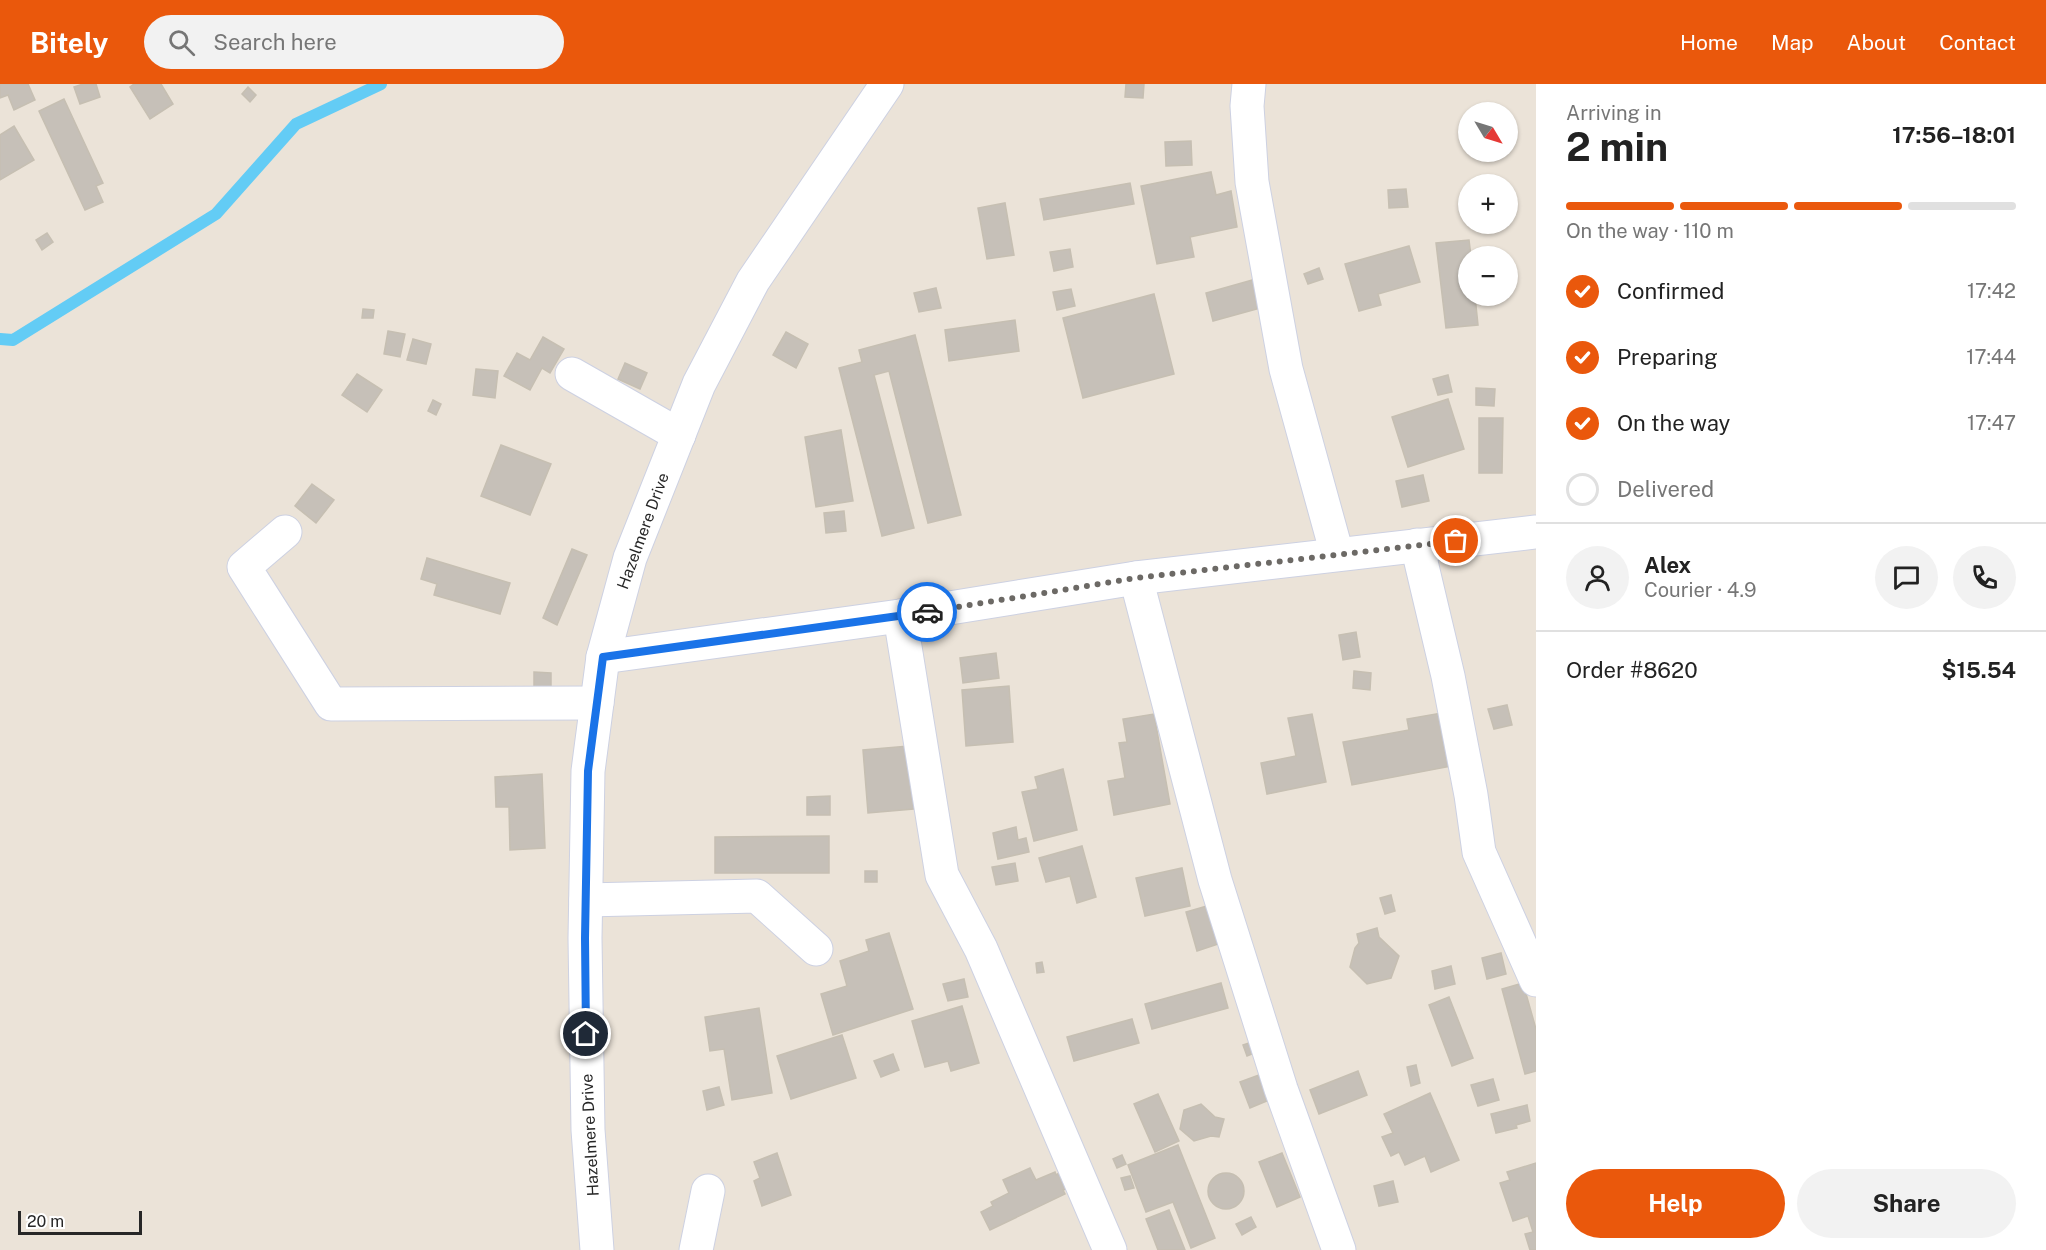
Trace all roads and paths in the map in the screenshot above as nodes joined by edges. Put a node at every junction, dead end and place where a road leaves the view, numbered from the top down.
1 (887, 84) edge
2 (1249, 84) edge
3 (572, 374) dead end
4 (679, 435) junction
5 (285, 532) dead end
6 (1536, 532) edge
7 (1417, 545) junction
8 (1337, 555) junction
9 (1136, 578) junction
10 (900, 616) junction
11 (603, 657) junction
12 (597, 702) junction
13 (586, 900) junction
14 (816, 949) dead end
15 (1536, 980) edge
16 (708, 1191) dead end
17 (597, 1250) edge
18 (696, 1250) edge
19 (1110, 1250) edge
20 (1339, 1250) edge

1 - 4 street, Hazelmere Drive
2 - 8 street
3 - 4 street
4 - 11 street, Hazelmere Drive
5 - 12 street
6 - 7 street
7 - 8 street
7 - 15 street
8 - 9 street
9 - 10 street
9 - 20 street
10 - 11 street
10 - 19 street
11 - 12 street, Hazelmere Drive
12 - 13 street, Hazelmere Drive
13 - 14 street
13 - 17 street, Hazelmere Drive
16 - 18 street

